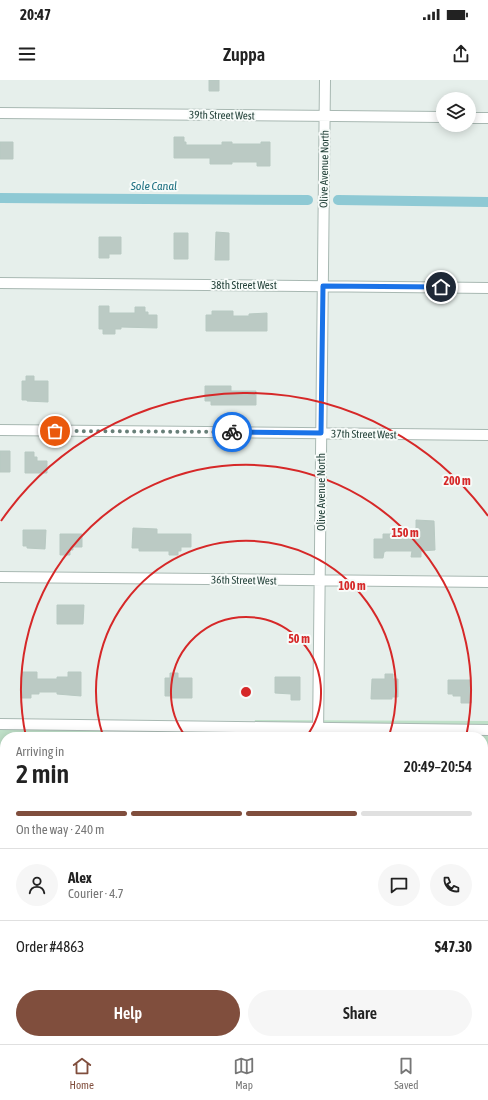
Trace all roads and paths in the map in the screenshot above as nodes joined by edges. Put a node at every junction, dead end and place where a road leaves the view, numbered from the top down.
1 (325, 80) edge
2 (0, 113) edge
3 (324, 116) junction
4 (436, 117) edge
5 (476, 118) edge
6 (488, 118) edge
7 (0, 283) edge
8 (323, 286) junction
9 (488, 288) edge
10 (0, 430) edge
11 (321, 433) junction
12 (488, 435) edge
13 (0, 577) edge
14 (320, 581) junction
15 (488, 582) edge
16 (0, 724) edge
17 (488, 730) edge
18 (283, 732) edge
19 (318, 732) edge
20 (375, 732) edge

1 - 3 street, Olive Avenue North
2 - 3 street, 39th Street West
3 - 4 street, 39th Street West
3 - 8 street, Olive Avenue North
5 - 6 street
7 - 8 street, 38th Street West
8 - 9 street, 38th Street West
8 - 11 street, Olive Avenue North
10 - 11 street, 37th Street West
11 - 12 street, 37th Street West
11 - 14 street, Olive Avenue North
13 - 14 street, 36th Street West
14 - 15 street, 36th Street West
14 - 19 street, Olive Avenue North
16 - 18 street
17 - 20 street

